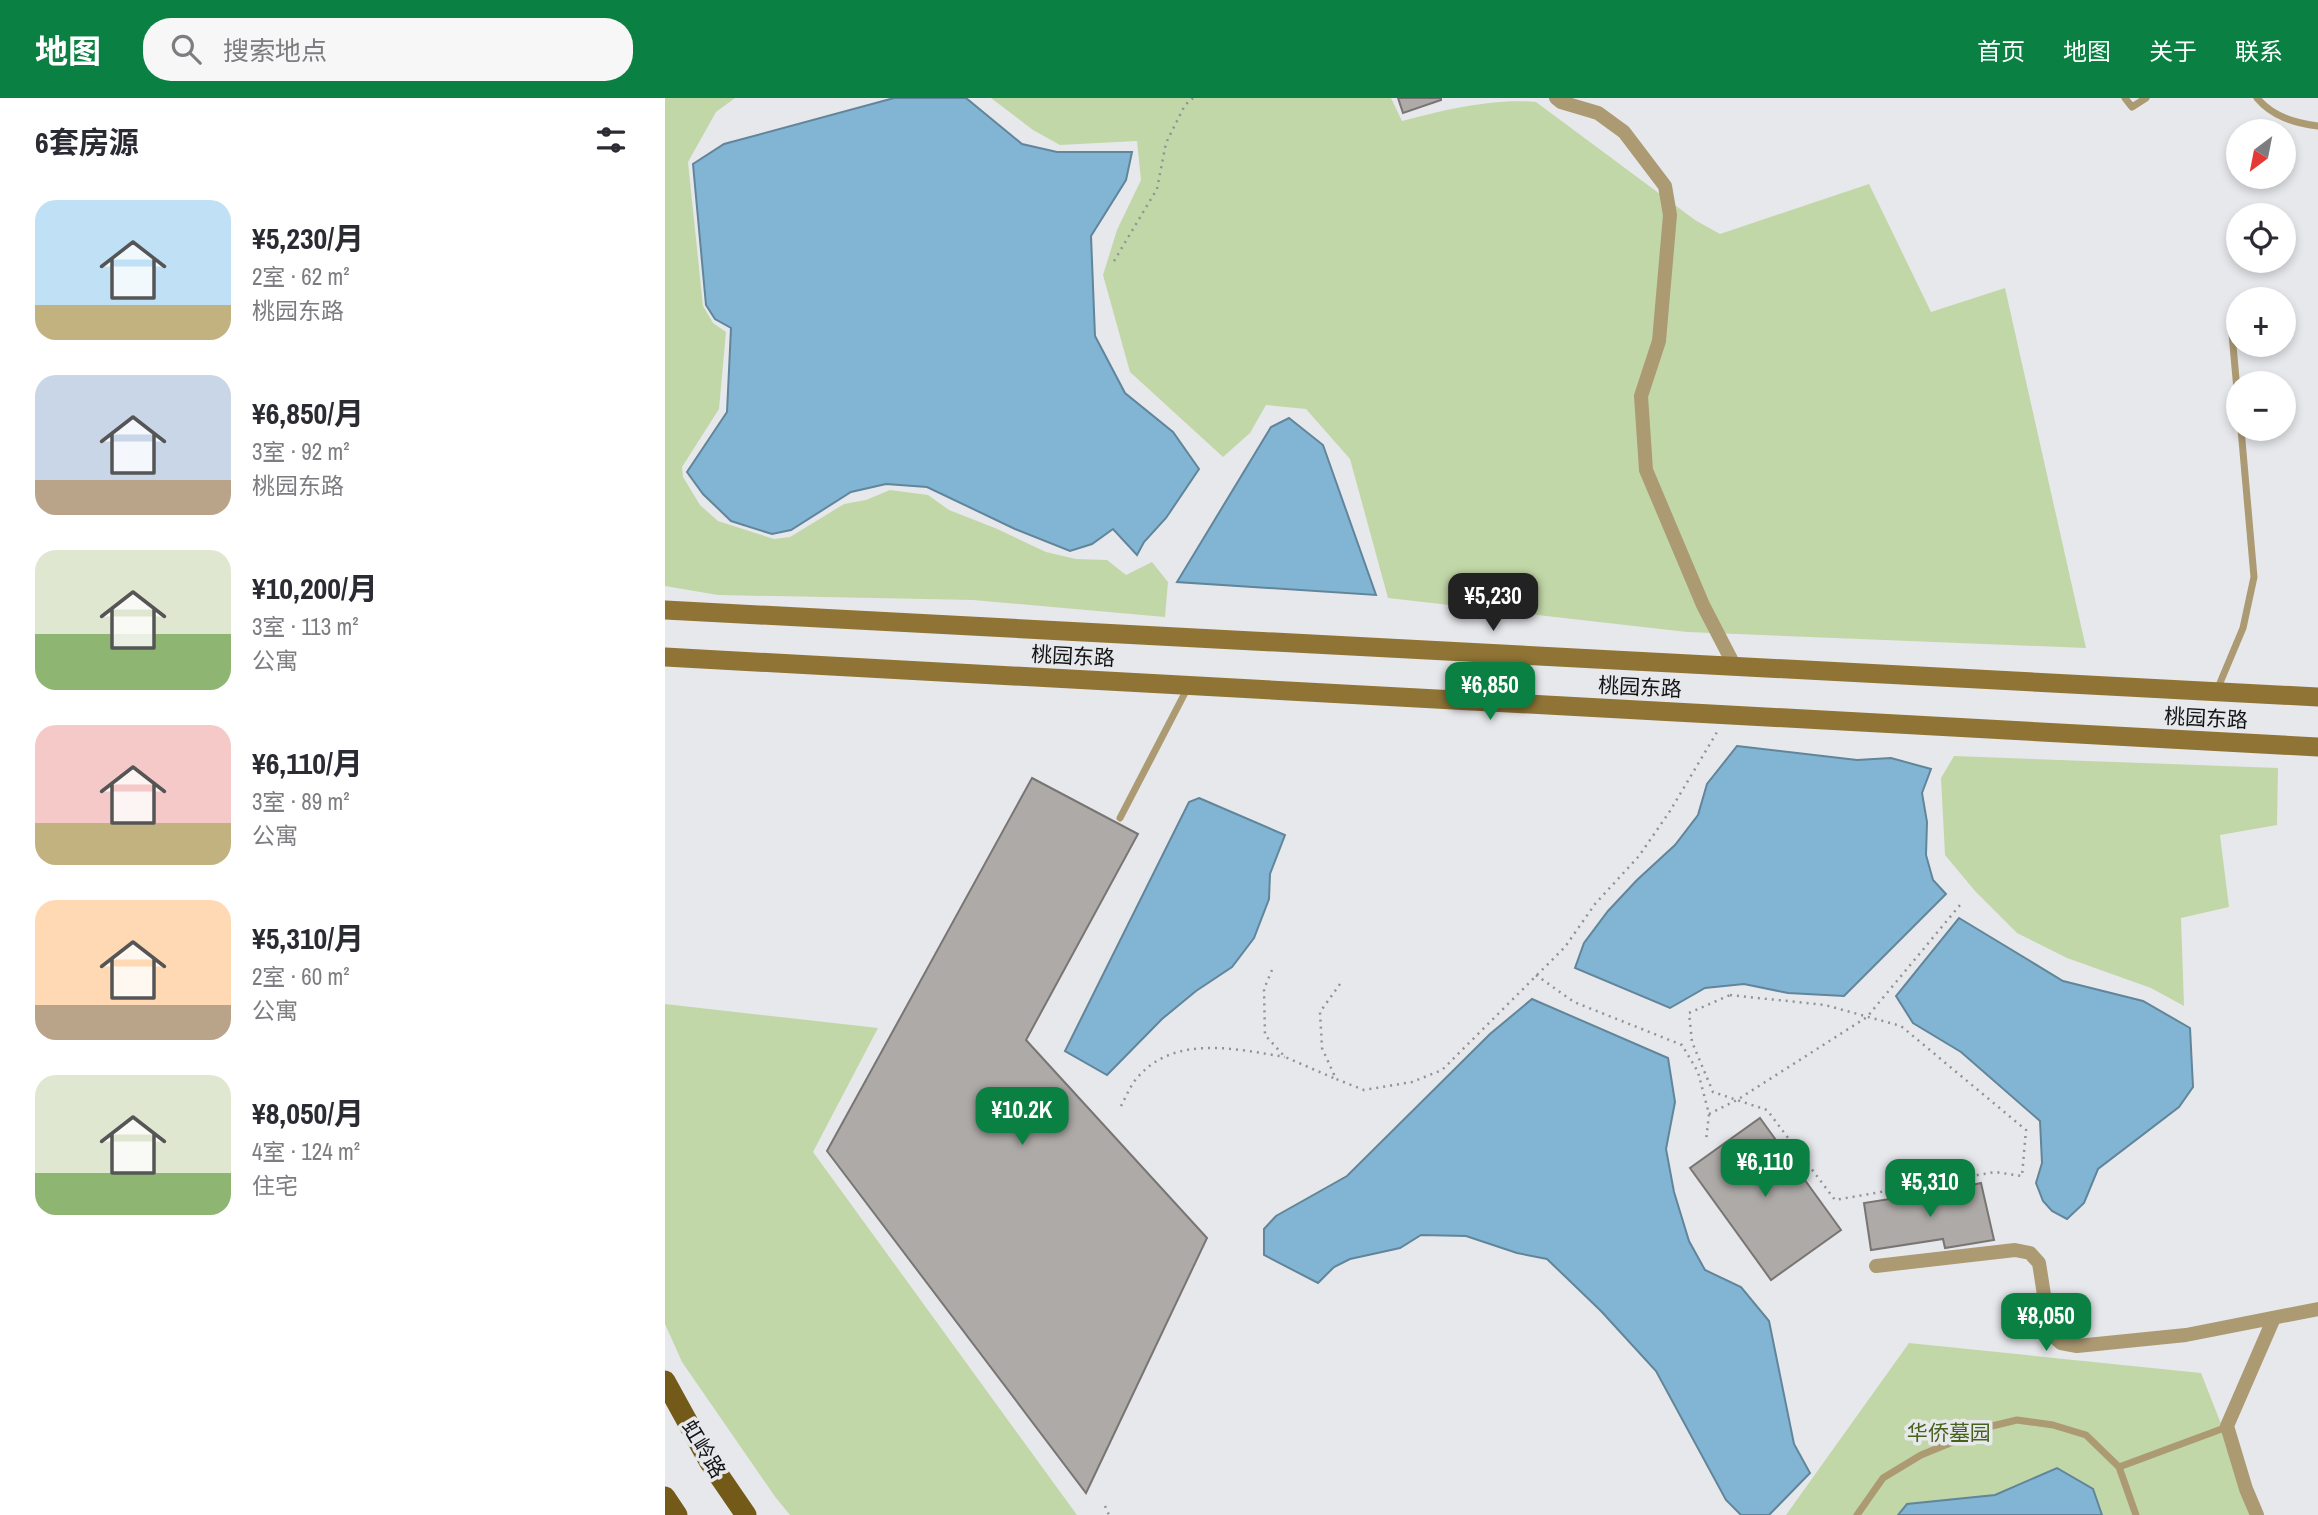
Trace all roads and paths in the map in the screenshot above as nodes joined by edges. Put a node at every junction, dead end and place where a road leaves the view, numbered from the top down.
1 (1193, 98) edge
2 (1556, 98) edge
3 (2125, 98) edge
4 (2145, 98) edge
5 (2257, 98) edge
6 (2318, 126) edge
7 (1114, 261) dead end
8 (2242, 441) edge
9 (665, 610) edge
10 (665, 657) edge
11 (1734, 665) junction
12 (1189, 685) junction
13 (2217, 690) junction
14 (2318, 697) edge
15 (1728, 714) junction
16 (2318, 747) edge
17 (1120, 818) dead end
18 (1960, 905) dead end
19 (1272, 970) dead end
20 (1536, 975) junction
21 (1340, 984) dead end
22 (1867, 1017) junction
23 (1285, 1057) junction
24 (1336, 1079) junction
25 (1737, 1100) junction
26 (1121, 1106) dead end
27 (1709, 1114) junction
28 (1706, 1141) dead end
29 (1876, 1266) dead end
30 (2318, 1309) edge
31 (2274, 1318) junction
32 (665, 1381) edge
33 (2227, 1426) junction
34 (2119, 1467) junction
35 (665, 1497) edge
36 (1105, 1506) dead end
37 (677, 1515) edge
38 (746, 1515) edge
39 (1109, 1515) edge
40 (1857, 1515) edge
41 (2136, 1515) edge
42 (2257, 1515) edge

1 - 7 path
2 - 11 street
3 - 4 lane
5 - 6 lane
8 - 13 lane
9 - 11 main road, 桃园东路
10 - 12 main road, 桃园东路
11 - 13 main road, 桃园东路
12 - 15 main road, 桃园东路
12 - 17 lane
13 - 14 main road, 桃园东路
15 - 16 main road, 桃园东路
15 - 20 path
18 - 22 path
19 - 23 path
20 - 24 path
20 - 27 path
21 - 24 path
22 - 25 path
22 - 25 path
22 - 25 path
23 - 24 path
23 - 26 path
25 - 27 path
27 - 28 path
29 - 31 street
30 - 31 street
31 - 33 street
32 - 38 main road, 虹岭路
33 - 34 lane
33 - 42 street
34 - 40 lane
34 - 41 lane
35 - 37 main road
36 - 39 path

